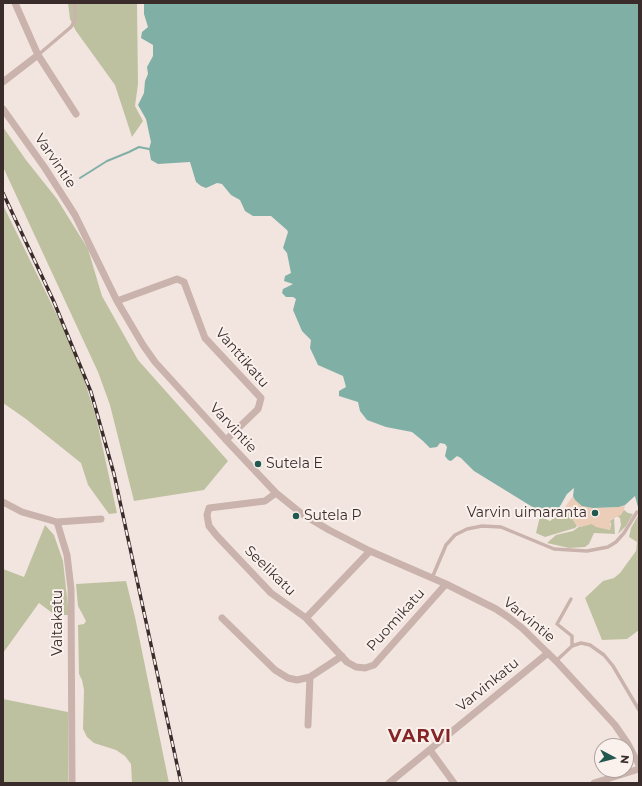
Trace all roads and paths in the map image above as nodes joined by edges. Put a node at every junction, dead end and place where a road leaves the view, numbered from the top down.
1 (15, 3) edge
2 (75, 3) edge
3 (38, 55) junction
4 (3, 82) edge
5 (3, 109) edge
6 (76, 114) dead end
7 (117, 301) junction
8 (226, 440) junction
9 (276, 493) junction
10 (3, 502) edge
11 (637, 512) dead end
12 (101, 519) dead end
13 (57, 522) junction
14 (370, 551) junction
15 (432, 578) junction
16 (446, 584) junction
17 (571, 599) dead end
18 (222, 618) dead end
19 (306, 618) junction
20 (572, 646) junction
21 (548, 653) junction
22 (342, 656) junction
23 (556, 661) junction
24 (310, 677) junction
25 (639, 710) edge
26 (308, 725) dead end
27 (430, 750) junction
28 (639, 765) edge
29 (639, 769) edge
30 (72, 783) edge
31 (389, 783) edge
32 (454, 783) edge
33 (594, 783) edge

1 - 3 street
2 - 3 lane
3 - 4 street
3 - 6 street
5 - 7 street, Varvintie
7 - 8 street, Varvintie
7 - 8 street, Vanttikatu
8 - 9 street, Varvintie
9 - 14 street, Varvintie
9 - 19 street, Seelikatu
10 - 13 street
11 - 15 lane
12 - 13 street
13 - 30 street, Valtakatu
14 - 15 street, Varvintie
14 - 19 street
15 - 16 street, Varvintie
16 - 21 street, Varvintie
16 - 22 street, Puomikatu
17 - 20 lane
18 - 24 street
19 - 22 street, Seelikatu
20 - 23 lane
20 - 25 lane
21 - 23 street, Varvintie
21 - 27 street, Varvinkatu
22 - 24 street
23 - 28 street, Varvintie
24 - 26 street
27 - 31 street, Varvinkatu
27 - 32 street
29 - 33 street

